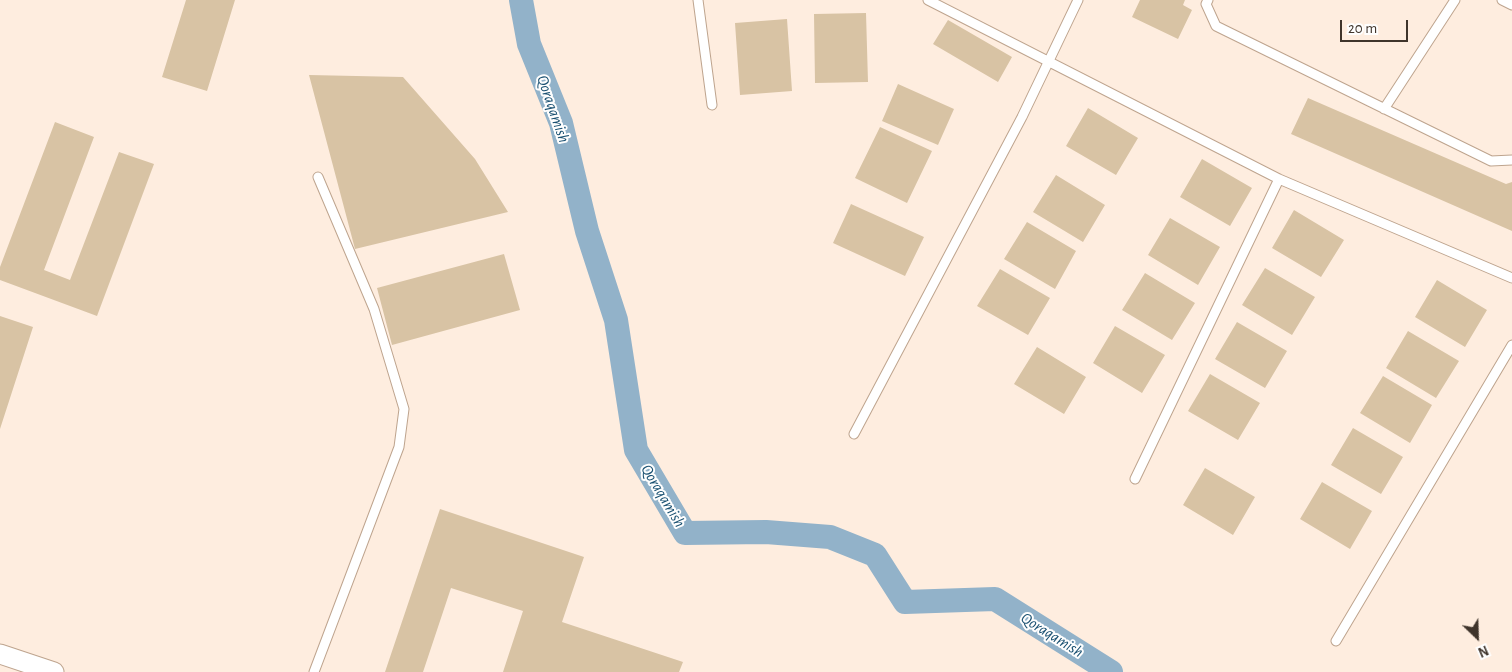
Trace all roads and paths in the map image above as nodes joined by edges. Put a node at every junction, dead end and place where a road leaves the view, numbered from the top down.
1 (698, 0) edge
2 (928, 0) edge
3 (1078, 0) edge
4 (1208, 0) edge
5 (1454, 0) edge
6 (1502, 0) edge
7 (1512, 5) edge
8 (1047, 62) junction
9 (712, 105) dead end
10 (1384, 108) junction
11 (1512, 160) edge
12 (318, 176) dead end
13 (1280, 179) junction
14 (1512, 278) edge
15 (1512, 345) edge
16 (854, 434) dead end
17 (1135, 479) dead end
18 (1336, 641) dead end
19 (0, 654) edge
20 (54, 672) edge
21 (314, 672) edge

1 - 9 lane
2 - 8 lane
3 - 8 lane
4 - 10 lane
5 - 10 lane
6 - 7 lane
8 - 13 lane
8 - 16 lane
10 - 11 lane
12 - 21 lane
13 - 14 lane
13 - 17 lane
15 - 18 lane
19 - 20 street

